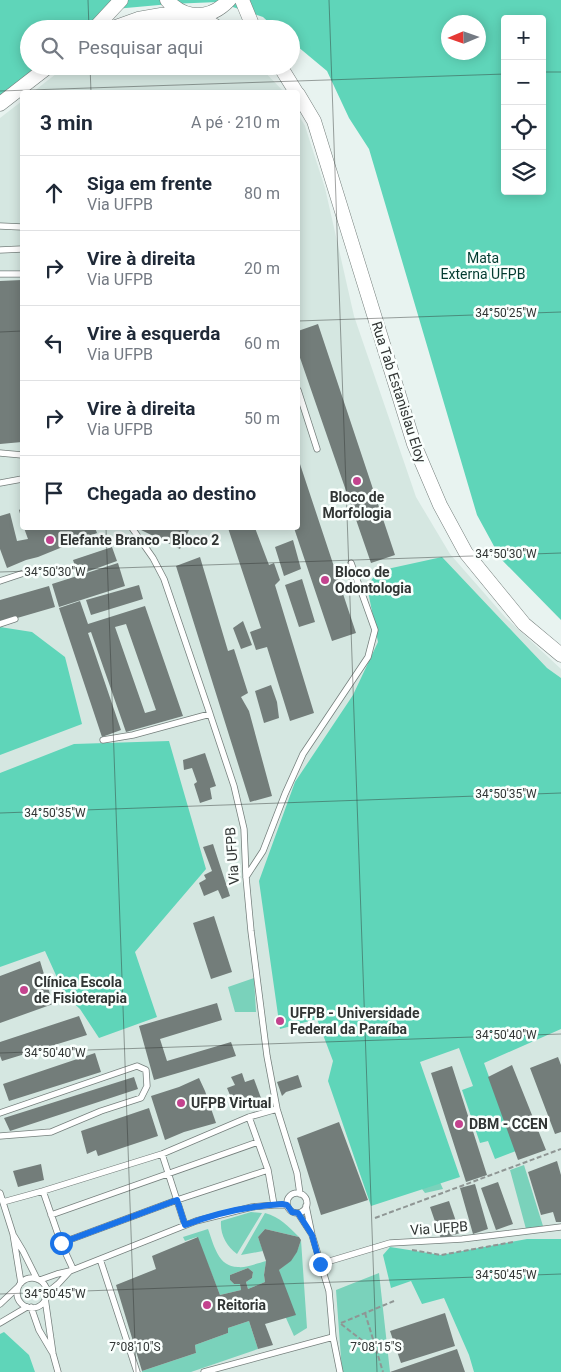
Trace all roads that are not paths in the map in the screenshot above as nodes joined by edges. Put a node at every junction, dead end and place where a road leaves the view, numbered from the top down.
1 (122, 0) edge
2 (167, 0) edge
3 (229, 0) edge
4 (242, 0) edge
5 (191, 14) junction
6 (103, 20) edge
7 (135, 20) edge
8 (203, 20) edge
9 (250, 20) edge
10 (37, 75) edge
11 (286, 75) edge
12 (295, 90) edge
13 (300, 98) edge
14 (0, 104) edge
15 (0, 226) edge
16 (20, 227) edge
17 (20, 249) edge
18 (0, 250) edge
19 (0, 274) edge
20 (20, 274) edge
21 (300, 396) edge
22 (317, 449) dead end
23 (0, 453) edge
24 (20, 454) edge
25 (20, 479) edge
26 (0, 483) edge
27 (133, 530) edge
28 (351, 563) dead end
29 (30, 571) dead end
30 (0, 581) edge
31 (15, 619) dead end
32 (0, 624) edge
33 (561, 655) edge
34 (210, 714) junction
35 (103, 740) dead end
36 (246, 877) junction
37 (277, 1109) junction
38 (0, 1113) edge
39 (250, 1117) junction
40 (0, 1136) edge
41 (258, 1142) junction
42 (162, 1154) junction
43 (268, 1170) junction
44 (168, 1175) junction
45 (43, 1191) junction
46 (0, 1193) edge
47 (300, 1194) junction
48 (177, 1200) junction
49 (3, 1202) junction
50 (274, 1204) junction
51 (287, 1205) junction
52 (306, 1206) junction
53 (298, 1213) junction
54 (51, 1215) junction
55 (185, 1225) junction
56 (561, 1227) edge
57 (13, 1234) junction
58 (312, 1235) junction
59 (61, 1243) junction
60 (100, 1259) junction
61 (320, 1264) junction
62 (72, 1270) junction
63 (38, 1279) junction
64 (19, 1285) junction
65 (46, 1296) junction
66 (0, 1304) edge
67 (29, 1307) junction
68 (0, 1322) edge
69 (333, 1337) junction
70 (53, 1354) junction
71 (58, 1372) edge
72 (137, 1372) edge
73 (204, 1372) edge
74 (340, 1372) edge

1 - 6 street
2 - 5 street
3 - 5 street
4 - 9 street
5 - 7 street
5 - 8 street
10 - 14 street
11 - 12 street, Rua Tab Estanislau Eloy
13 - 33 street, Rua Tab Estanislau Eloy
15 - 16 lane
17 - 18 lane
19 - 20 lane
21 - 22 lane
23 - 24 lane
25 - 26 lane
27 - 34 lane, Via UFPB
28 - 36 lane
29 - 30 lane
31 - 32 lane
34 - 35 lane
34 - 36 lane, Via UFPB
36 - 37 lane, Via UFPB
37 - 39 lane
37 - 47 lane, Via UFPB
38 - 40 lane
39 - 41 lane
39 - 42 lane
41 - 43 lane
41 - 44 lane
42 - 44 lane
42 - 45 lane
43 - 48 lane
43 - 50 lane
44 - 48 lane
44 - 54 lane
45 - 49 lane
45 - 54 lane
46 - 49 lane
47 - 51 lane
47 - 52 lane
48 - 55 lane
48 - 59 lane
49 - 57 lane
50 - 51 lane
50 - 55 lane
51 - 53 lane
52 - 53 lane
52 - 58 lane
53 - 58 lane
54 - 59 lane
55 - 60 lane
56 - 61 lane, Via UFPB
57 - 63 lane
57 - 64 lane
58 - 61 lane
59 - 62 lane
60 - 62 lane
60 - 72 lane
61 - 69 lane
62 - 63 lane
62 - 65 lane
63 - 64 lane
63 - 65 lane
64 - 66 lane
64 - 67 lane
65 - 67 lane
65 - 70 lane
67 - 68 lane
67 - 70 lane
69 - 73 lane
69 - 74 lane
70 - 71 lane

